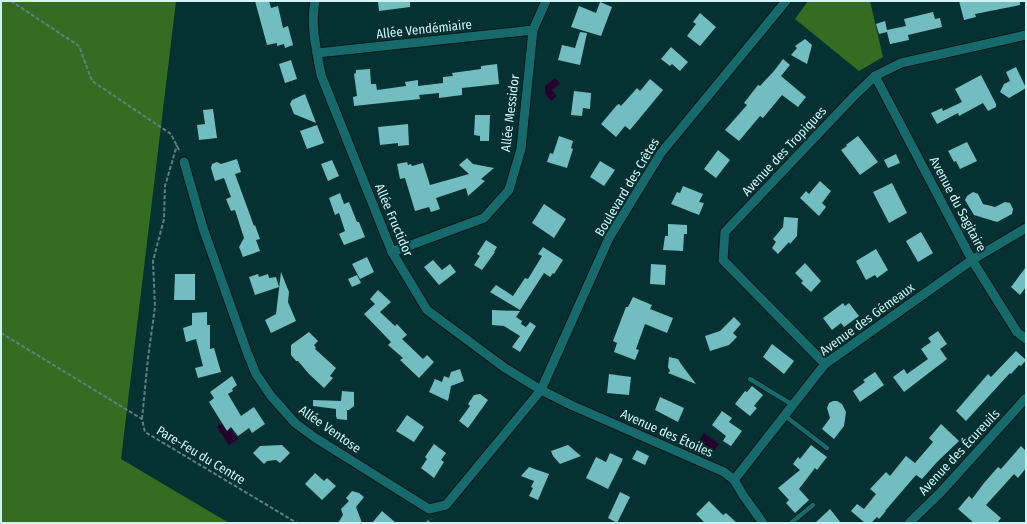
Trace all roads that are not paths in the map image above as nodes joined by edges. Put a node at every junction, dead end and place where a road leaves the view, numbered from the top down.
1 (314, 1) edge
2 (546, 1) edge
3 (786, 1) edge
4 (533, 30) junction
5 (1026, 35) edge
6 (317, 53) junction
7 (875, 76) junction
8 (184, 162) road end
9 (1026, 228) edge
10 (392, 252) junction
11 (972, 260) junction
12 (1026, 340) edge
13 (825, 364) junction
14 (750, 379) dead end
15 (542, 390) junction
16 (1026, 398) edge
17 (793, 405) junction
18 (785, 416) junction
19 (827, 448) dead end
20 (734, 480) junction
21 (813, 505) dead end
22 (763, 523) edge
23 (791, 523) edge
24 (909, 523) edge

1 - 6 street, Allée Fructidor
2 - 4 street, Allée Messidor
3 - 15 street, Boulevard des Crêtes
4 - 6 street, Allée Vendémiaire
4 - 10 street, Allée Messidor
5 - 7 street, Avenue des Tropiques
6 - 10 street, Allée Fructidor
7 - 11 street, Avenue du Sagitaire
7 - 13 street, Avenue des Tropiques
8 - 15 street, Allée Ventose
9 - 11 street, Avenue des Gémeaux
10 - 15 street, Allée Fructidor
11 - 12 street, Avenue du Sagitaire
11 - 13 street, Avenue des Gémeaux
13 - 17 street, Avenue des Gémeaux
14 - 17 lane
15 - 20 street, Avenue des Étoiles
16 - 24 street, Avenue des Écureuils
17 - 18 street, Avenue des Gémeaux
18 - 19 lane
18 - 20 street, Avenue des Gémeaux
20 - 22 street, Avenue des Étoiles
21 - 23 lane

